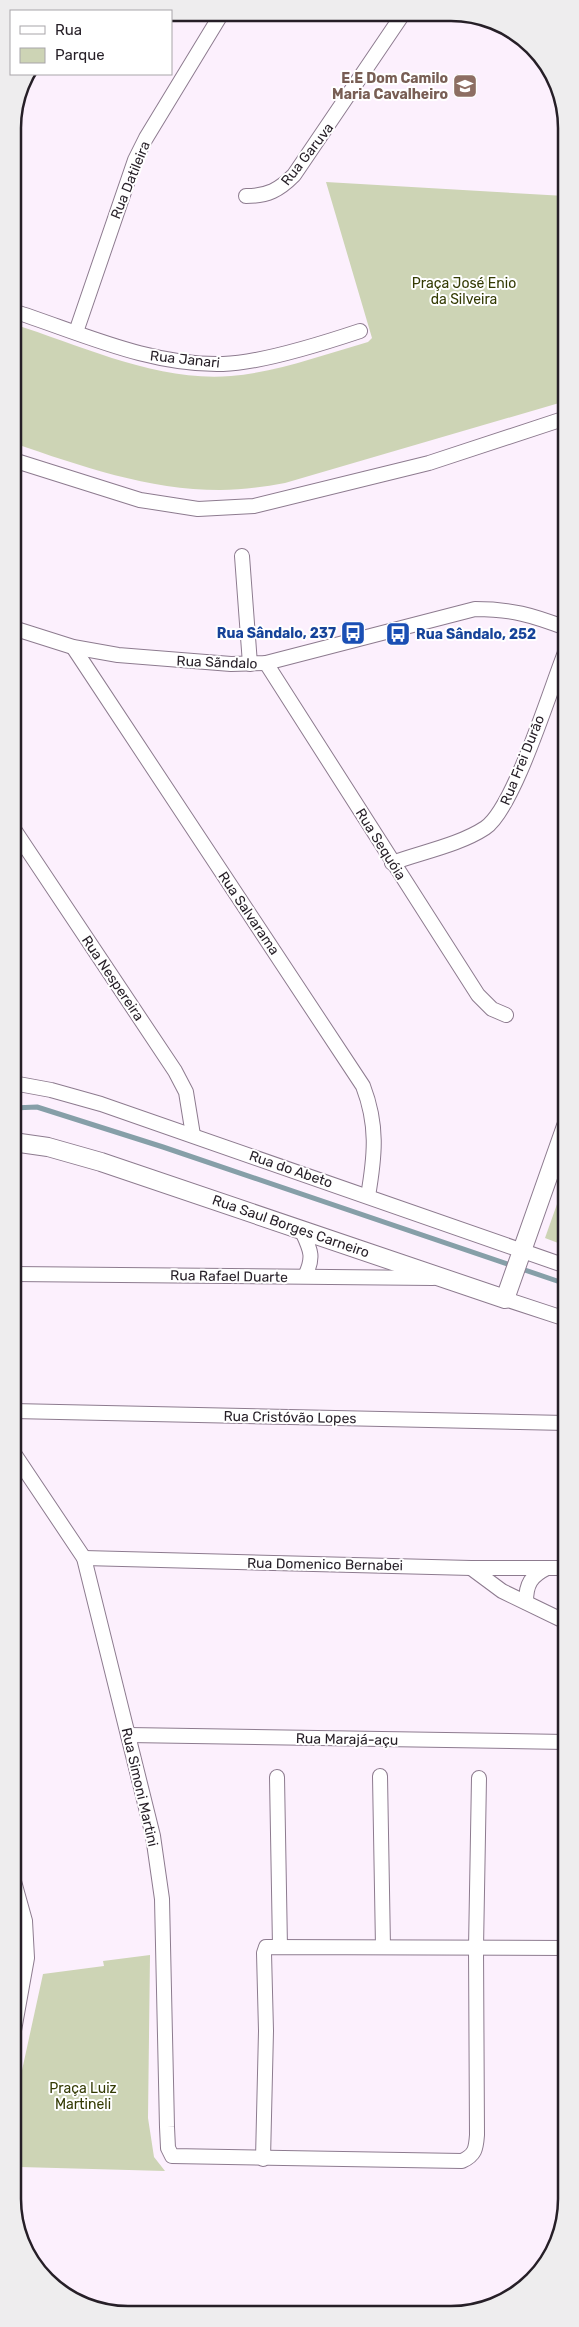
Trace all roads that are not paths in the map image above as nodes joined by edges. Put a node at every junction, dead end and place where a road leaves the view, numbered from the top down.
1 (217, 21) edge
2 (398, 21) edge
3 (246, 196) dead end
4 (21, 314) edge
5 (360, 330) dead end
6 (76, 332) junction
7 (558, 421) edge
8 (21, 463) edge
9 (242, 556) dead end
10 (558, 625) edge
11 (21, 631) edge
12 (73, 647) junction
13 (266, 663) junction
14 (250, 664) junction
15 (558, 671) edge
16 (21, 840) edge
17 (392, 863) junction
18 (506, 1015) dead end
19 (21, 1084) edge
20 (193, 1135) junction
21 (21, 1143) edge
22 (558, 1170) edge
23 (368, 1196) junction
24 (301, 1230) junction
25 (520, 1255) junction
26 (558, 1264) edge
27 (21, 1274) edge
28 (305, 1276) junction
29 (444, 1278) junction
30 (507, 1293) junction
31 (558, 1315) edge
32 (21, 1411) edge
33 (558, 1423) edge
34 (21, 1464) edge
35 (84, 1558) junction
36 (471, 1568) junction
37 (548, 1568) junction
38 (558, 1568) edge
39 (526, 1602) junction
40 (558, 1618) edge
41 (128, 1735) junction
42 (558, 1742) edge
43 (380, 1776) dead end
44 (277, 1777) dead end
45 (479, 1778) dead end
46 (21, 1904) edge
47 (280, 1946) junction
48 (383, 1947) junction
49 (476, 1948) junction
50 (558, 1948) edge
51 (21, 1994) edge
52 (263, 2159) junction

1 - 6 street, Rua Datileira
2 - 3 street, Rua Garuva
4 - 6 street, Rua Janari
5 - 6 street, Rua Janari
7 - 8 street
9 - 14 street
10 - 13 street, Rua Sãndalo
11 - 12 street, Rua Sãndalo
12 - 14 street, Rua Sãndalo
12 - 23 street, Rua Salvarama
13 - 14 street, Rua Sãndalo
13 - 17 street, Rua Sequóia
15 - 17 street, Rua Frei Durão
16 - 20 street, Rua Nespereira
17 - 18 street, Rua Sequóia
19 - 20 street, Rua do Abeto
20 - 23 street, Rua do Abeto
21 - 24 street, Rua Saul Borges Carneiro
22 - 25 street
23 - 25 street, Rua do Abeto
24 - 28 street
24 - 29 street, Rua Saul Borges Carneiro
25 - 26 street, Rua do Abeto
25 - 30 street
27 - 28 street, Rua Rafael Duarte
28 - 29 street, Rua Rafael Duarte
29 - 30 street, Rua Saul Borges Carneiro
30 - 31 street, Rua Saul Borges Carneiro
32 - 33 street, Rua Cristóvão Lopes
34 - 35 street, Rua Simoni Martini
35 - 36 street, Rua Domenico Bernabei
35 - 41 street, Rua Simoni Martini
36 - 37 street, Rua Domenico Bernabei
36 - 39 street
37 - 38 street, Rua Domenico Bernabei
37 - 39 street
39 - 40 street
41 - 42 street, Rua Marajá-açu
41 - 52 street, Rua Simoni Martini
43 - 48 street
44 - 47 street
45 - 49 street
46 - 51 street
47 - 48 street
47 - 52 street
48 - 49 street
49 - 50 street
49 - 52 street

